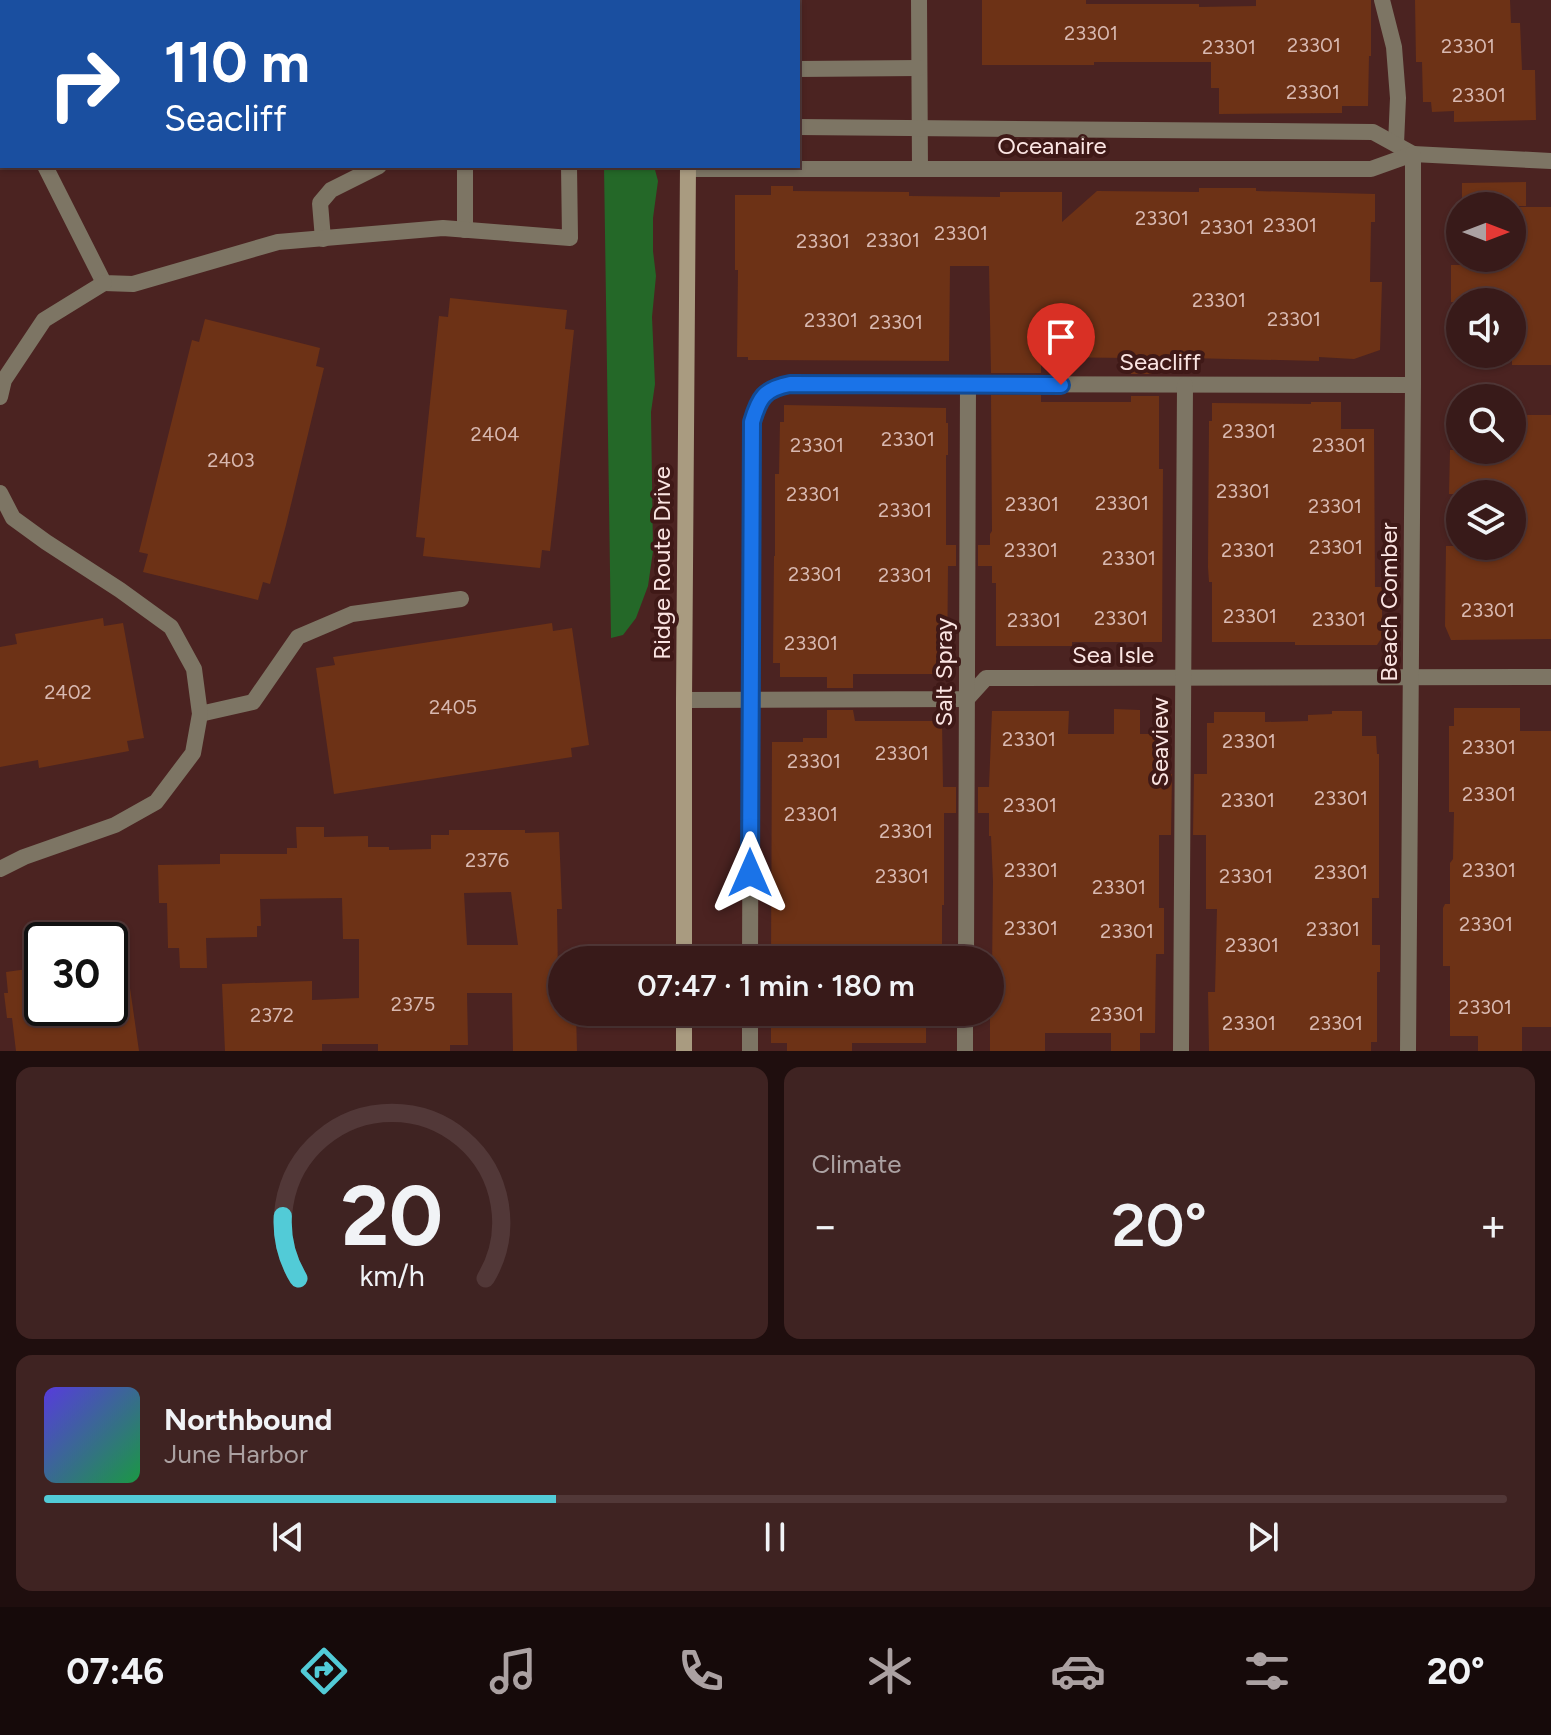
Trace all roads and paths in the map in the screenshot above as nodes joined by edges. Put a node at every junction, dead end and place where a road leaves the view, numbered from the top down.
1 (919, 0) edge
2 (1382, 0) edge
3 (919, 68) junction
4 (800, 69) edge
5 (800, 127) edge
6 (920, 128) junction
7 (1396, 144) junction
8 (1413, 154) junction
9 (1551, 161) edge
10 (46, 168) edge
11 (375, 168) edge
12 (465, 168) edge
13 (569, 168) edge
14 (688, 168) edge
15 (800, 168) edge
16 (920, 169) junction
17 (465, 230) junction
18 (323, 239) junction
19 (104, 283) junction
20 (968, 385) junction
21 (1185, 385) junction
22 (1413, 385) junction
23 (0, 397) edge
24 (0, 493) edge
25 (461, 599) dead end
26 (1551, 677) edge
27 (1183, 678) junction
28 (1411, 678) junction
29 (967, 699) junction
30 (684, 700) junction
31 (751, 700) junction
32 (200, 714) junction
33 (0, 869) edge
34 (684, 946) edge
35 (750, 946) edge
36 (966, 946) edge
37 (684, 1026) edge
38 (750, 1026) edge
39 (965, 1026) edge
40 (684, 1051) edge
41 (750, 1051) edge
42 (965, 1051) edge
43 (1181, 1051) edge
44 (1408, 1051) edge

1 - 3 street
2 - 7 street
3 - 4 street
3 - 6 street
5 - 6 street, Oceanaire
6 - 7 street, Oceanaire
6 - 16 street
7 - 8 street, Oceanaire
8 - 9 street, Oceanaire
8 - 16 street, Oceanaire
8 - 22 street, Beach Comber
10 - 19 street
11 - 18 street
12 - 17 street
13 - 17 street
14 - 30 main road, Ridge Route Drive
15 - 16 street, Oceanaire
17 - 18 street
18 - 19 street
19 - 23 street
20 - 21 street, Seacliff
20 - 29 street, Salt Spray
20 - 31 street, Seacliff
21 - 22 street, Seacliff
21 - 27 street, Seaview
22 - 28 street, Beach Comber
24 - 32 street
25 - 32 street
26 - 28 street, Sea Isle
27 - 28 street, Sea Isle
27 - 29 street, Sea Isle
27 - 43 street, Seaview
28 - 44 street, Beach Comber
29 - 31 street
29 - 36 street, Salt Spray
30 - 31 street
30 - 34 main road, Ridge Route Drive
31 - 35 street
32 - 33 street
37 - 40 main road
38 - 41 street
39 - 42 street

